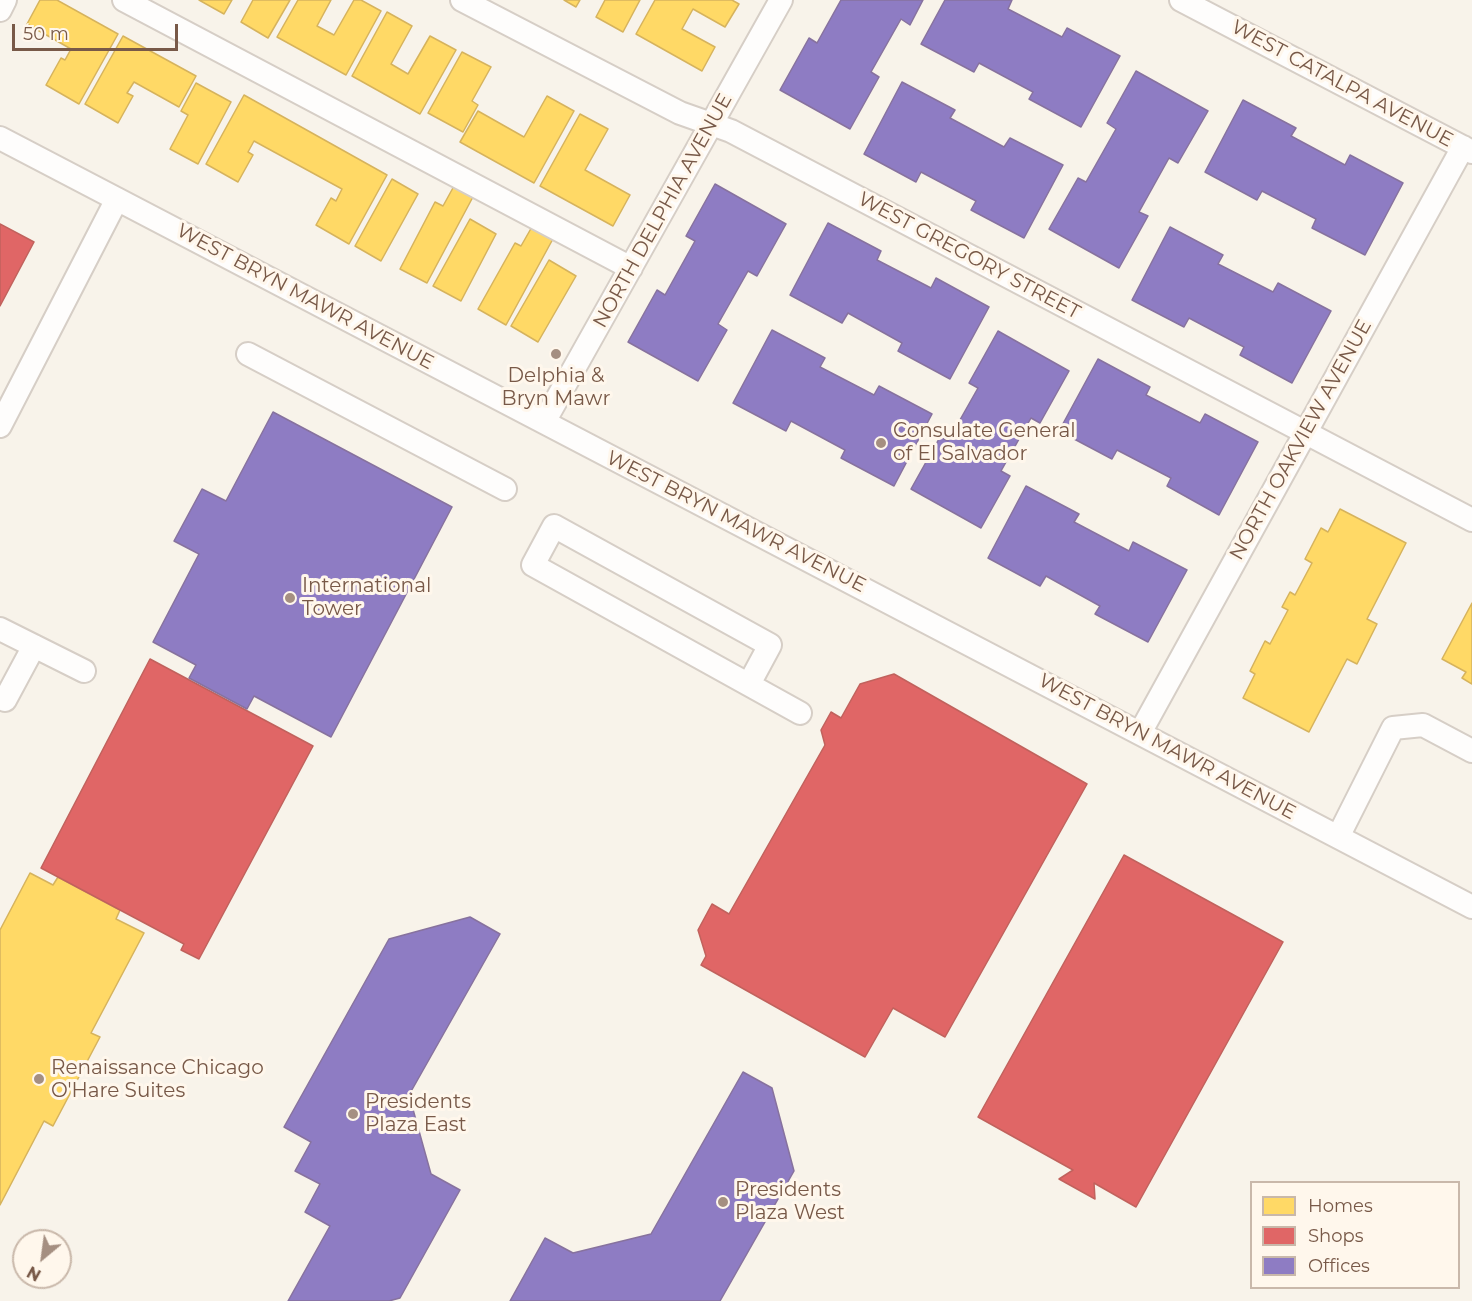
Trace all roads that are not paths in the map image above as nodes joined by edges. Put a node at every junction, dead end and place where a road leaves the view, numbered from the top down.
1 (6, 0) edge
2 (124, 0) edge
3 (462, 0) edge
4 (781, 0) edge
5 (1181, 0) edge
6 (0, 10) edge
7 (712, 124) junction
8 (0, 138) edge
9 (1467, 150) edge
10 (117, 199) junction
11 (631, 268) junction
12 (248, 354) dead end
13 (544, 422) junction
14 (0, 426) edge
15 (1306, 433) junction
16 (506, 489) dead end
17 (1472, 520) edge
18 (0, 629) edge
19 (34, 646) junction
20 (84, 671) dead end
21 (748, 684) junction
22 (0, 698) edge
23 (800, 712) dead end
24 (1140, 733) junction
25 (1472, 751) edge
26 (1338, 837) junction
27 (1472, 907) edge

1 - 6 street
2 - 11 street
3 - 7 street, WEST GREGORY STREET
4 - 7 street, NORTH DELPHIA AVENUE
5 - 9 street, WEST CATALPA AVENUE
7 - 11 street, NORTH DELPHIA AVENUE
7 - 15 street, WEST GREGORY STREET
8 - 10 street, WEST BRYN MAWR AVENUE
9 - 15 street, NORTH OAKVIEW AVENUE
10 - 13 street, WEST BRYN MAWR AVENUE
10 - 14 street
11 - 13 street, NORTH DELPHIA AVENUE
12 - 16 street
13 - 24 street, WEST BRYN MAWR AVENUE
15 - 17 street, WEST GREGORY STREET
15 - 24 street, NORTH OAKVIEW AVENUE
18 - 19 street
19 - 20 street
19 - 22 street
21 - 21 street
21 - 23 street
24 - 26 street, WEST BRYN MAWR AVENUE
25 - 26 street
26 - 27 street, WEST BRYN MAWR AVENUE

